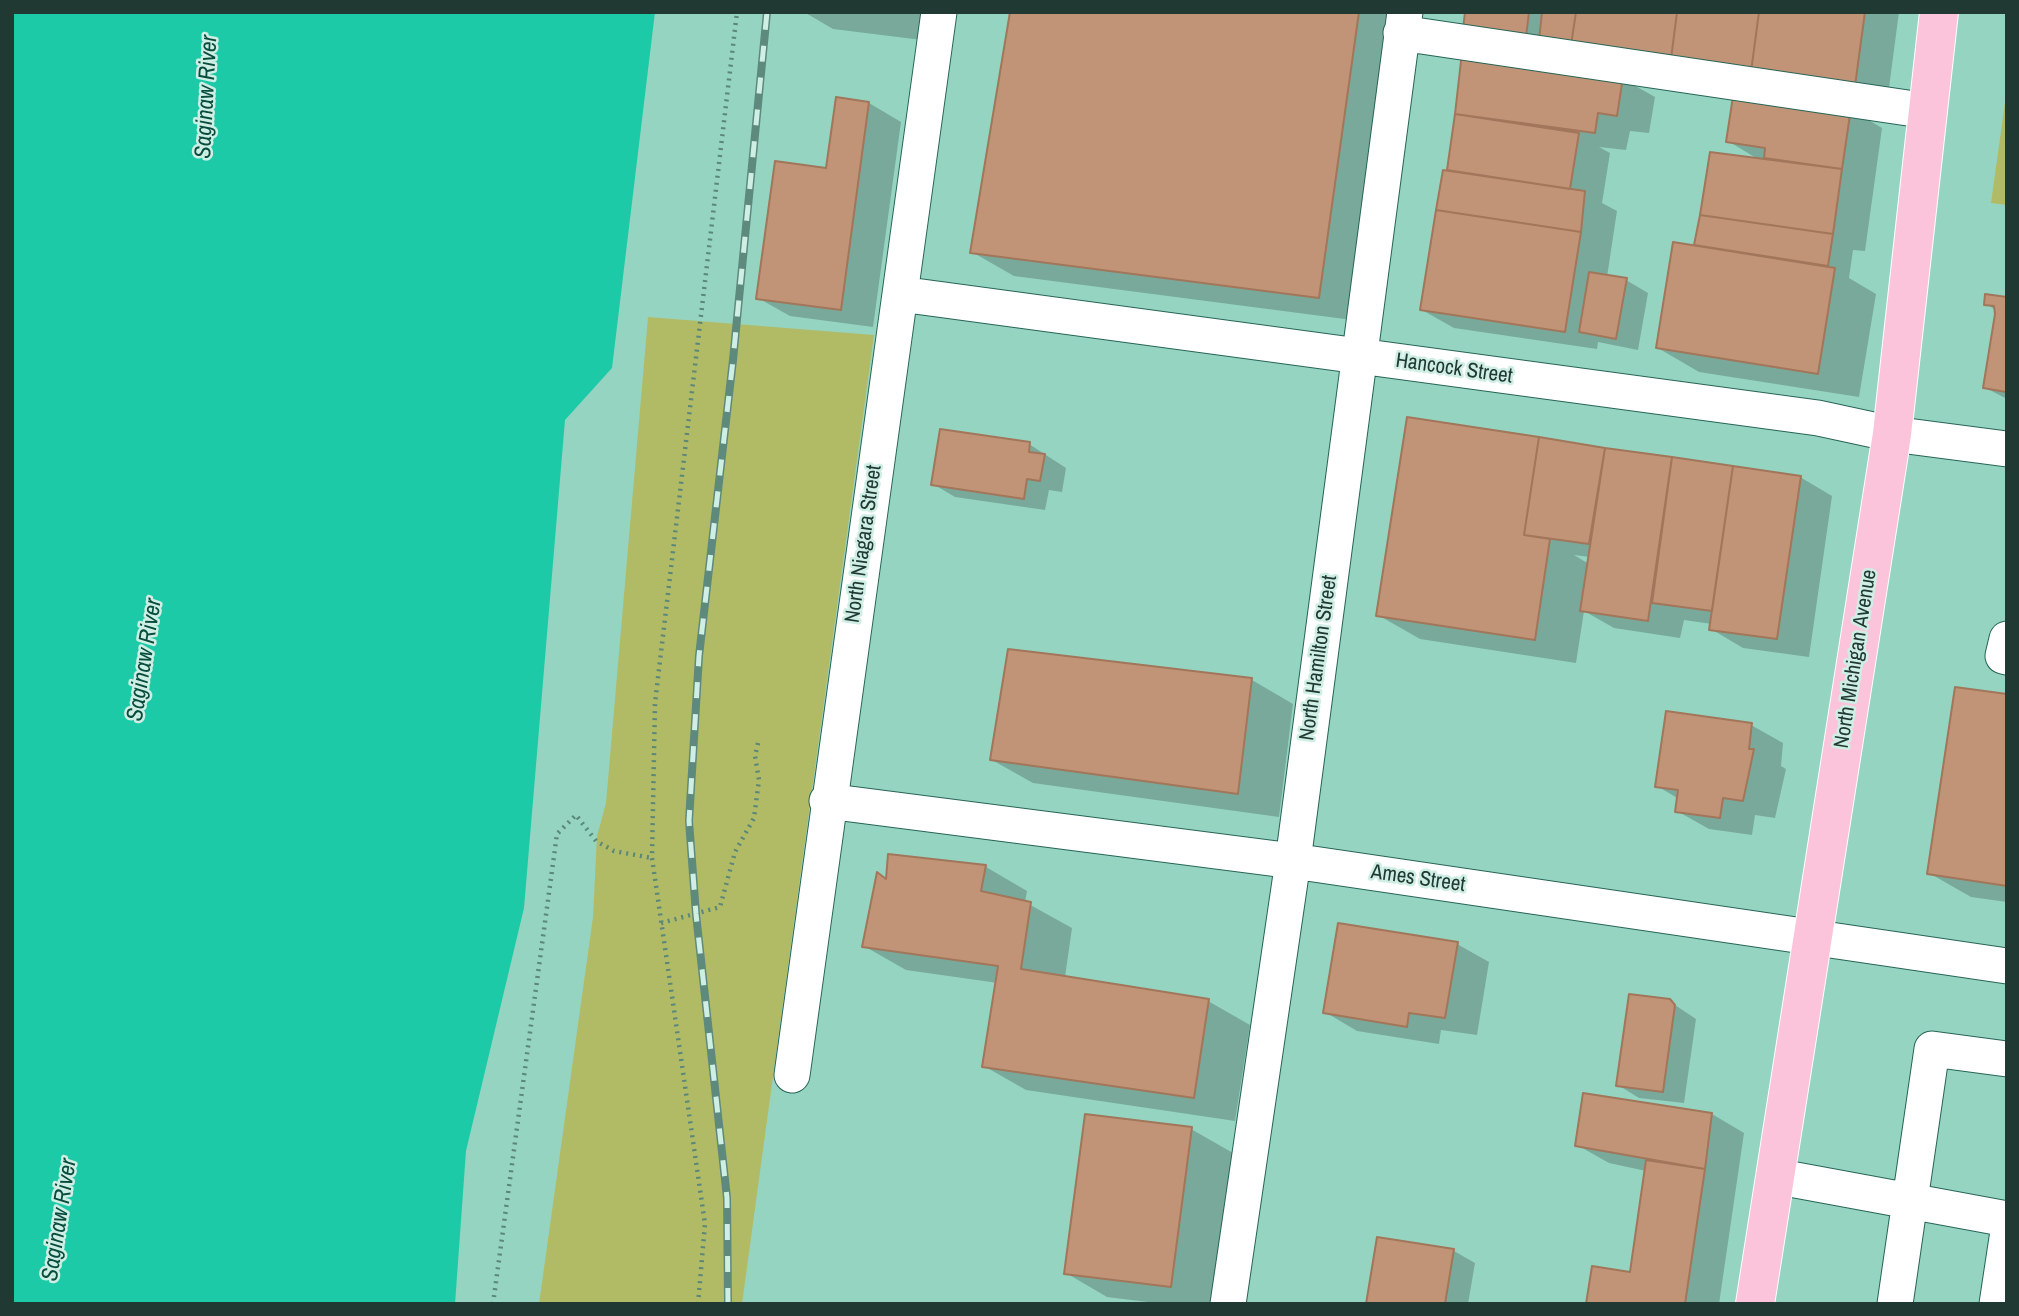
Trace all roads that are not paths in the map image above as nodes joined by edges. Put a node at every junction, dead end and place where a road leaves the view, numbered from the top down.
1 (939, 12) edge
2 (1939, 12) edge
3 (1403, 23) edge
4 (1928, 111) junction
5 (900, 294) junction
6 (1361, 356) junction
7 (1892, 434) junction
8 (2007, 450) edge
9 (2007, 639) edge
10 (2007, 657) edge
11 (827, 801) junction
12 (1293, 861) junction
13 (1811, 938) junction
14 (2007, 966) edge
15 (2007, 1059) edge
16 (792, 1075) dead end
17 (1774, 1176) junction
18 (1908, 1201) junction
19 (2007, 1219) edge
20 (2007, 1238) edge
21 (1228, 1304) edge
22 (1755, 1304) edge
23 (1895, 1304) edge
24 (1997, 1304) edge

1 - 5 street, North Niagara Street
2 - 4 main road, North Michigan Avenue
3 - 4 street
3 - 6 street, North Hamilton Street
4 - 7 main road, North Michigan Avenue
5 - 6 street, Hancock Street
5 - 11 street, North Niagara Street
6 - 7 street, Hancock Street
6 - 12 street, North Hamilton Street
7 - 8 street, Hancock Street
7 - 13 main road, North Michigan Avenue
9 - 10 street
11 - 12 street, Ames Street
11 - 16 street, North Niagara Street
12 - 13 street, Ames Street
12 - 21 street, North Hamilton Street
13 - 14 street, Ames Street
13 - 17 main road, North Michigan Avenue
15 - 18 street
17 - 18 street
17 - 22 main road, North Michigan Avenue
18 - 19 street
18 - 23 street
20 - 24 street

